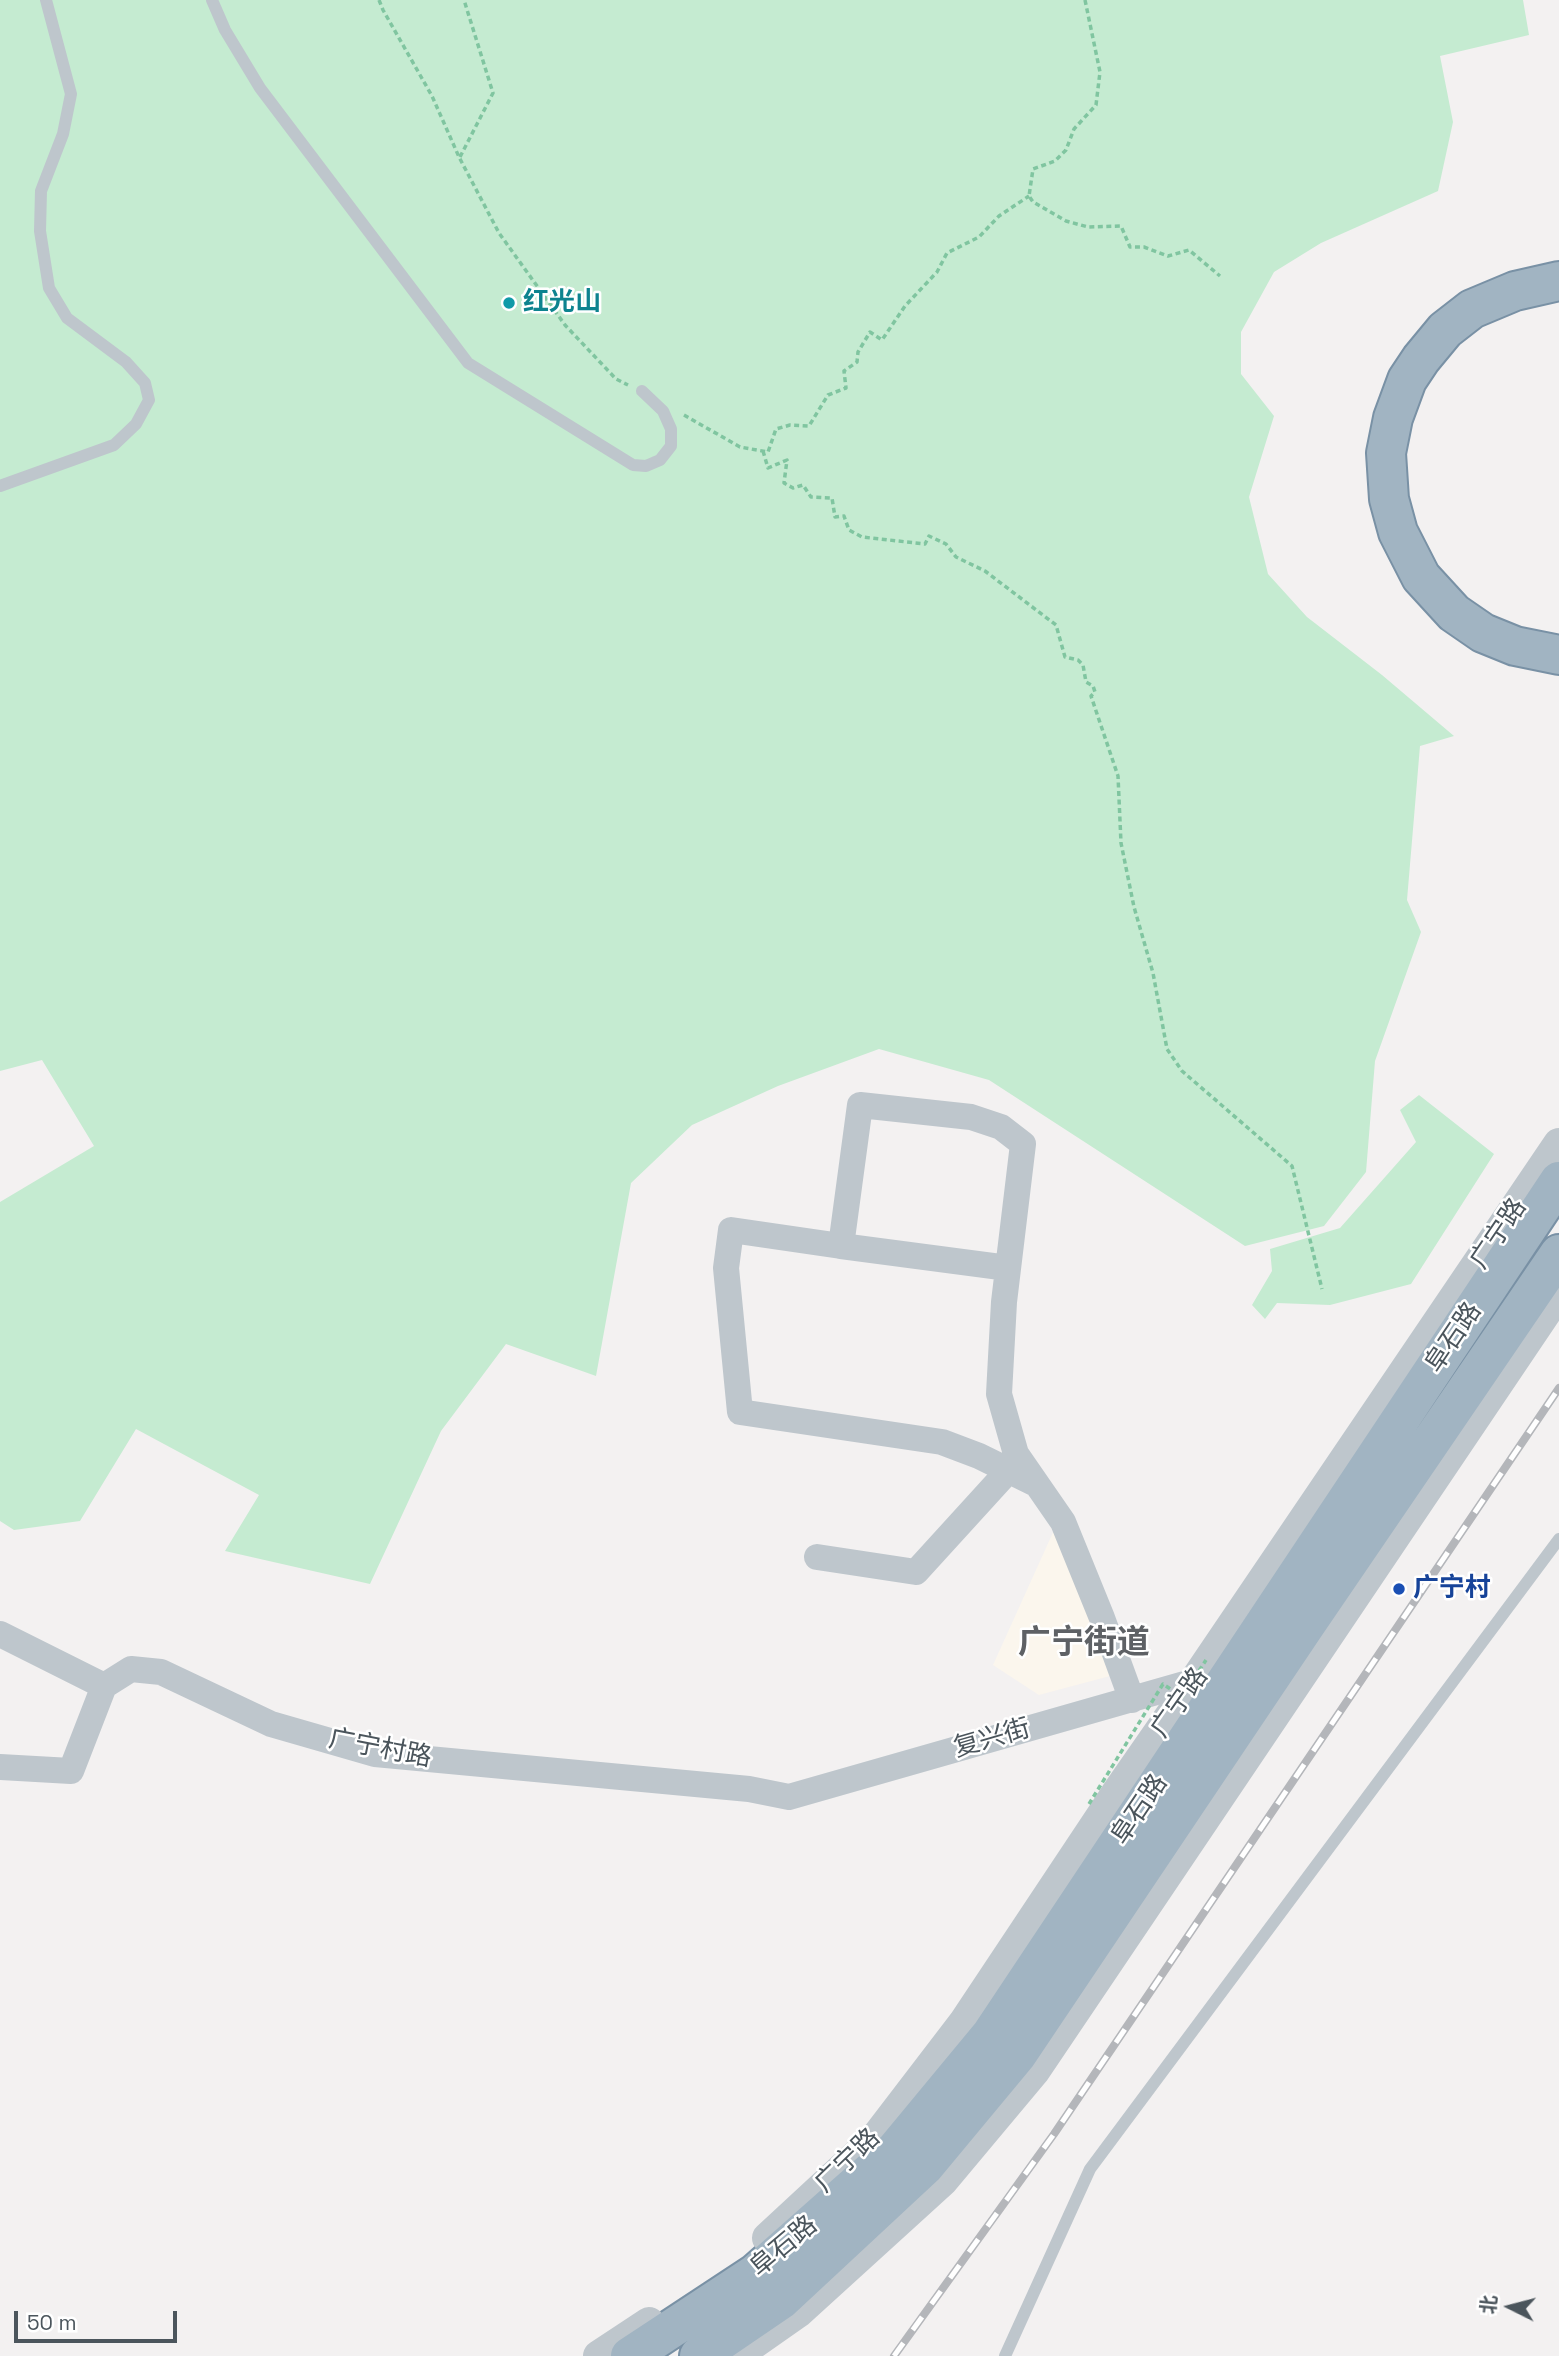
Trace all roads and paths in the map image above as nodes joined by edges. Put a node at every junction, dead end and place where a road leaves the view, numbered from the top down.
1 (46, 0) edge
2 (212, 0) edge
3 (379, 0) edge
4 (464, 0) edge
5 (1085, 0) edge
6 (460, 158) junction
7 (1029, 196) junction
8 (1220, 276) dead end
9 (1559, 281) edge
10 (642, 391) junction
11 (763, 451) junction
12 (0, 486) edge
13 (1559, 655) edge
14 (1559, 1144) edge
15 (1559, 1181) edge
16 (841, 1246) junction
17 (1559, 1254) edge
18 (1008, 1268) junction
19 (1322, 1289) dead end
20 (1559, 1292) edge
21 (1008, 1471) junction
22 (1034, 1483) junction
23 (1559, 1539) edge
24 (817, 1557) dead end
25 (0, 1634) edge
26 (1201, 1670) junction
27 (104, 1686) junction
28 (1132, 1700) junction
29 (0, 1767) edge
30 (789, 1797) joint
31 (1089, 1804) dead end
32 (599, 2356) edge
33 (630, 2356) edge
34 (699, 2356) edge
35 (735, 2356) edge
36 (1004, 2356) edge

1 - 12 lane
2 - 10 lane
3 - 6 path
4 - 6 path
5 - 7 path
6 - 10 path
7 - 8 path
7 - 11 path
9 - 13 highway
10 - 11 path
11 - 19 path
14 - 26 street, 广宁路
15 - 33 highway, 阜石路
16 - 18 street
16 - 18 street
16 - 21 street
17 - 34 highway, 阜石路
18 - 22 street
20 - 35 street
21 - 22 street
21 - 24 street
22 - 28 street
23 - 36 lane
25 - 27 street
26 - 28 street, 复兴街
26 - 31 path, bridge
26 - 32 street, 广宁路
27 - 29 street
27 - 30 street, 广宁村路
28 - 30 street, 复兴街

